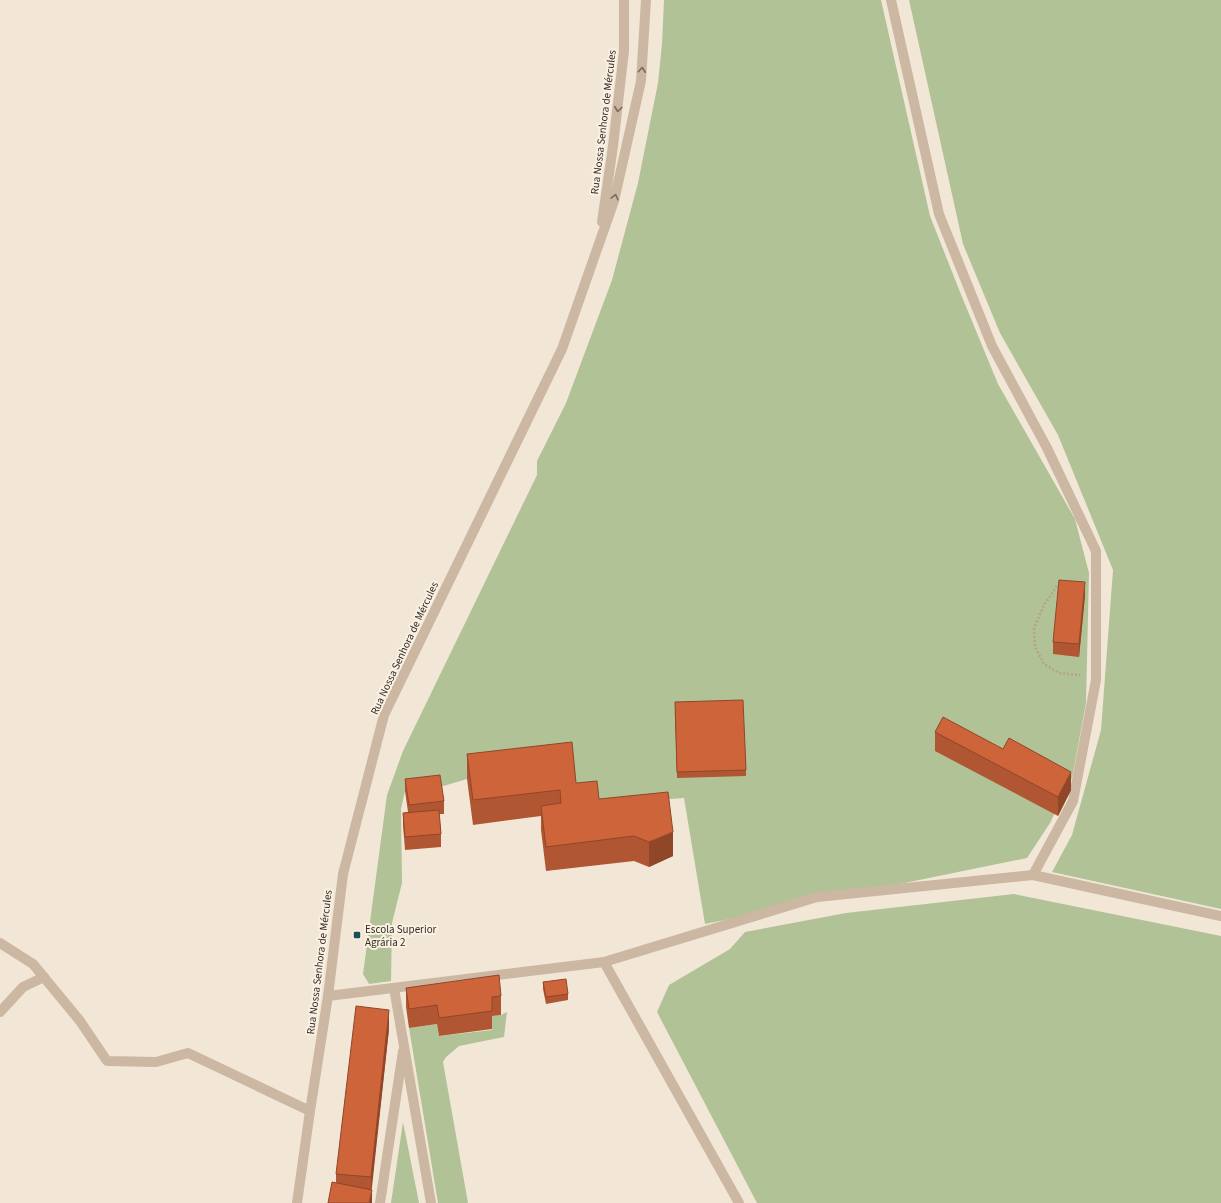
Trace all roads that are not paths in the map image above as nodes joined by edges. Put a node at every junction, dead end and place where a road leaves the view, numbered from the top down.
1 (624, 0) edge
2 (646, 0) edge
3 (891, 0) edge
4 (598, 247) junction
5 (1033, 876) junction
6 (1221, 916) edge
7 (0, 943) edge
8 (604, 962) junction
9 (44, 977) junction
10 (394, 988) junction
11 (328, 996) junction
12 (0, 1012) edge
13 (404, 1042) junction
14 (310, 1111) junction
15 (297, 1203) edge
16 (380, 1203) edge
17 (431, 1203) edge
18 (739, 1203) edge

1 -> 4 street, Rua Nossa Senhora de Mércules
4 -> 2 street, Rua Nossa Senhora de Mércules
3 - 5 street
4 - 11 street, Rua Nossa Senhora de Mércules
5 - 6 street
5 - 8 street
7 - 9 street
8 - 10 street
8 - 18 street
9 - 12 street
9 - 14 street
10 - 11 street
10 - 13 street
11 - 14 street, Rua Nossa Senhora de Mércules
13 - 16 street
13 - 17 street
14 - 15 street, Rua Nossa Senhora de Mércules

